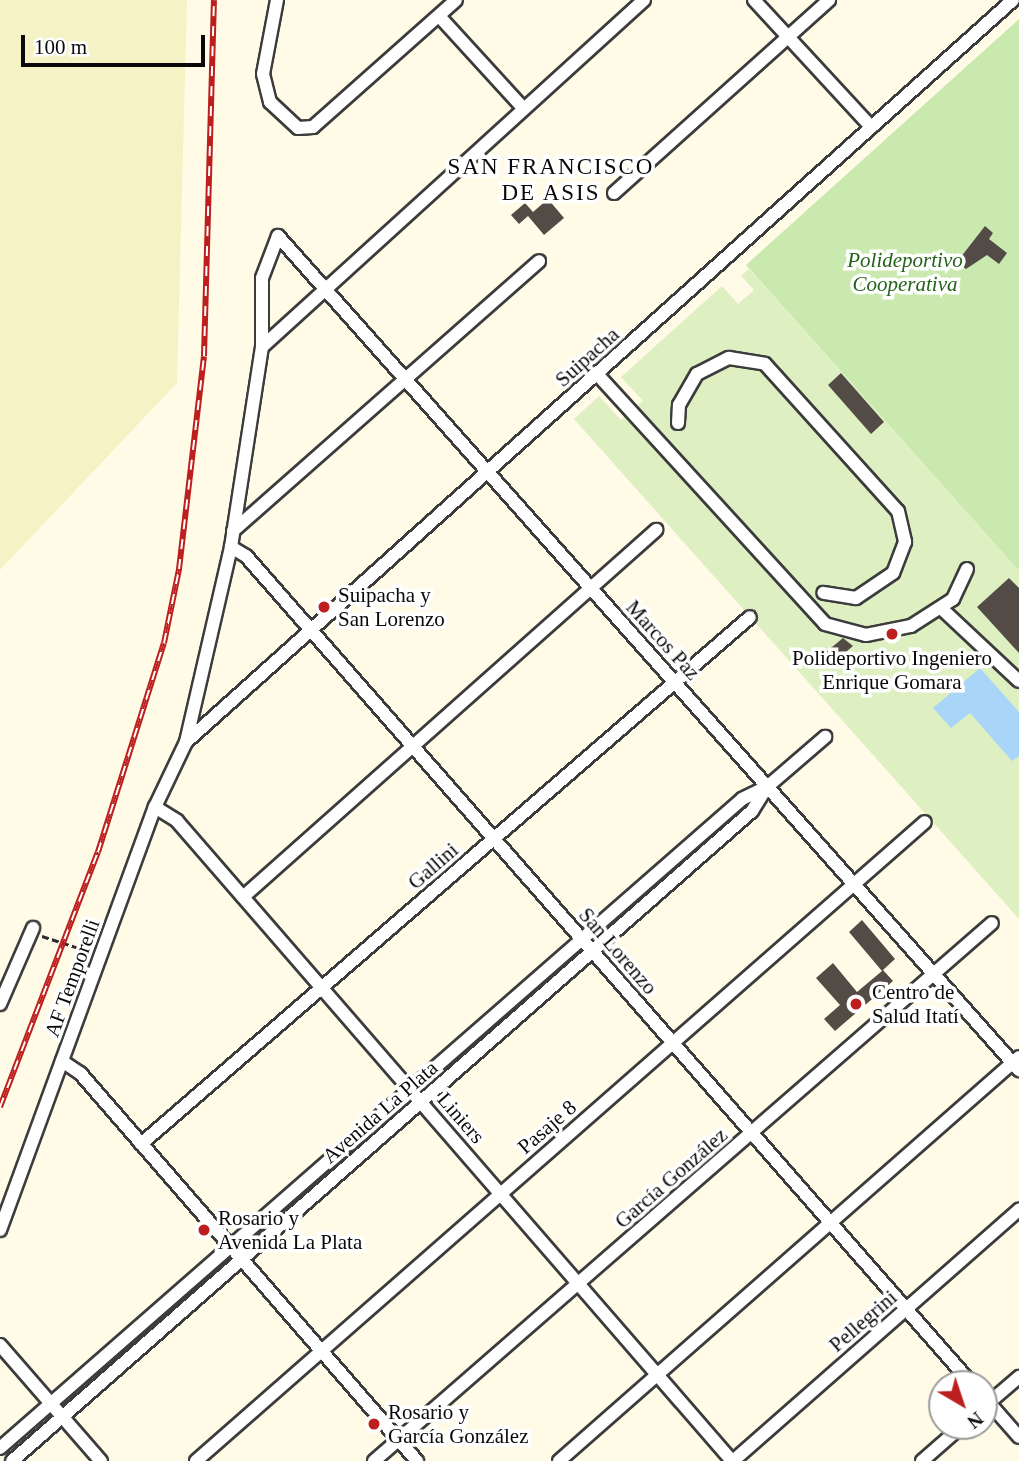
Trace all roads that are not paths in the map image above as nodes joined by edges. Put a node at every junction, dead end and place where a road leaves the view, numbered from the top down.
1 (277, 0) edge
2 (456, 0) edge
3 (644, 0) edge
4 (754, 0) edge
5 (829, 0) edge
6 (1013, 0) edge
7 (439, 16) junction
8 (788, 37) junction
9 (523, 108) junction
10 (872, 127) junction
11 (614, 193) dead end
12 (539, 261) dead end
13 (324, 286) junction
14 (262, 348) junction
15 (597, 374) junction
16 (406, 377) junction
17 (677, 424) dead end
18 (490, 469) junction
19 (656, 530) dead end
20 (233, 531) junction
21 (231, 547) junction
22 (967, 569) dead end
23 (590, 588) junction
24 (823, 593) dead end
25 (942, 609) junction
26 (750, 617) dead end
27 (311, 630) junction
28 (1019, 681) edge
29 (675, 682) junction
30 (825, 737) dead end
31 (186, 742) junction
32 (413, 746) junction
33 (767, 787) junction
34 (155, 807) junction
35 (925, 822) dead end
36 (494, 839) junction
37 (854, 885) junction
38 (243, 897) junction
39 (992, 923) dead end
40 (33, 928) road end
41 (582, 939) junction
42 (593, 951) junction
43 (935, 975) junction
44 (322, 988) junction
45 (0, 1004) edge
46 (673, 1043) junction
47 (62, 1061) junction
48 (1017, 1063) edge
49 (410, 1089) junction
50 (421, 1102) junction
51 (752, 1133) junction
52 (141, 1144) junction
53 (501, 1194) junction
54 (1019, 1210) edge
55 (830, 1222) junction
56 (0, 1230) edge
57 (230, 1247) junction
58 (242, 1259) junction
59 (578, 1283) junction
60 (906, 1309) junction
61 (0, 1345) edge
62 (321, 1351) junction
63 (960, 1370) edge
64 (657, 1374) junction
65 (1019, 1377) edge
66 (998, 1394) edge
67 (51, 1403) junction
68 (998, 1415) edge
69 (63, 1416) junction
70 (1019, 1437) edge
71 (398, 1440) junction
72 (946, 1440) edge
73 (0, 1448) edge
74 (12, 1461) edge
75 (102, 1461) edge
76 (196, 1461) edge
77 (374, 1461) edge
78 (417, 1461) edge
79 (559, 1461) edge
80 (733, 1461) edge
81 (922, 1461) edge

1 - 7 street
2 - 7 street
3 - 9 street
4 - 8 street
5 - 8 street
6 - 10 street, Suipacha
7 - 9 street
8 - 10 street
8 - 11 street
9 - 13 street
10 - 15 street, Suipacha
12 - 16 street
13 - 14 street
13 - 14 street, Marcos Paz
13 - 16 street, Marcos Paz
14 - 20 street
15 - 18 street, Suipacha
15 - 25 street
16 - 18 street, Marcos Paz
16 - 20 street
17 - 24 street
18 - 23 street, Marcos Paz
18 - 27 street, Suipacha
19 - 23 street
20 - 21 street
21 - 27 street, San Lorenzo
21 - 31 street
22 - 25 street
23 - 29 street, Marcos Paz
23 - 32 street
25 - 28 street
26 - 29 street, Gallini
27 - 31 street, Suipacha
27 - 32 street, San Lorenzo
29 - 33 street, Marcos Paz
29 - 36 street, Gallini
30 - 33 street, Avenida La Plata
31 - 34 street, AF Temporelli
32 - 36 street, San Lorenzo
32 - 38 street
33 - 37 street, Marcos Paz
33 - 41 street, Avenida La Plata
33 - 42 street, Avenida La Plata
34 - 38 street, Liniers
34 - 47 street, AF Temporelli
35 - 37 street, Pasaje 8
36 - 41 street, San Lorenzo
36 - 44 street, Gallini
37 - 43 street, Marcos Paz
37 - 46 street, Pasaje 8
38 - 44 street, Liniers
39 - 43 street, García González
40 - 45 street
41 - 42 street, San Lorenzo
41 - 49 street, Avenida La Plata
42 - 46 street, San Lorenzo
42 - 50 street, Avenida La Plata
43 - 48 street, Marcos Paz
43 - 51 street, García González
44 - 49 street, Liniers
44 - 52 street, Gallini
46 - 51 street, San Lorenzo
46 - 53 street, Pasaje 8
47 - 52 street
47 - 56 street, AF Temporelli
48 - 55 street
49 - 50 street, Liniers
49 - 57 street, Avenida La Plata
50 - 53 street, Liniers
50 - 58 street, Avenida La Plata
51 - 55 street, San Lorenzo
51 - 59 street, García González
52 - 57 street
53 - 59 street, Liniers
53 - 62 street, Pasaje 8
54 - 60 street, Pellegrini
55 - 60 street, San Lorenzo
55 - 64 street
57 - 58 street
57 - 67 street, Avenida La Plata
58 - 62 street
58 - 69 street, Avenida La Plata
59 - 64 street, Liniers
59 - 71 street, García González
60 - 63 street, San Lorenzo
60 - 80 street, Pellegrini
61 - 67 street
62 - 71 street
62 - 76 street, Pasaje 8
64 - 79 street
64 - 80 street, Liniers
65 - 66 street
67 - 69 street
67 - 73 street, Avenida La Plata
68 - 70 street
69 - 74 street, Avenida La Plata
69 - 75 street
71 - 77 street, García González
71 - 78 street
72 - 81 street

